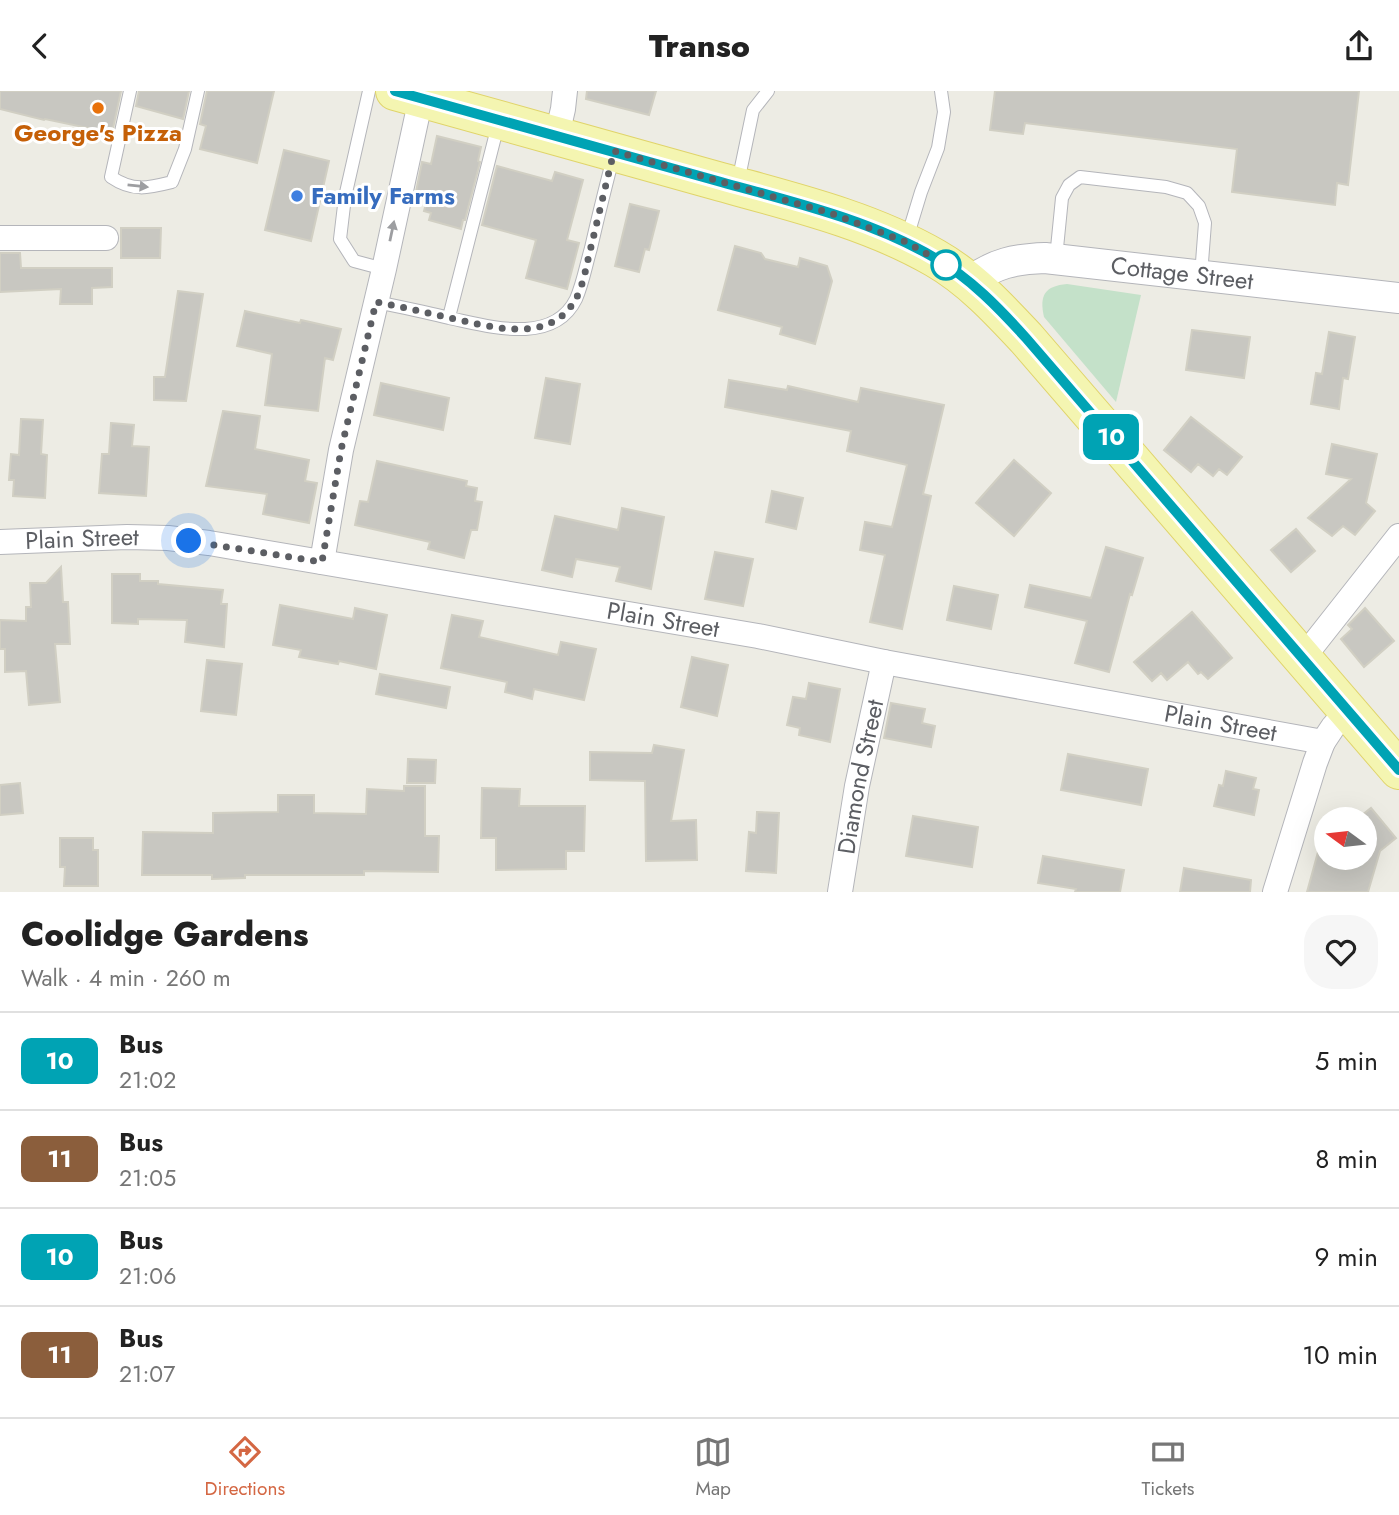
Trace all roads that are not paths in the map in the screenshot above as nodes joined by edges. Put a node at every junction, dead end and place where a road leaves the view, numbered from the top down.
1 (130, 91) edge
2 (198, 91) edge
3 (369, 91) edge
4 (565, 91) edge
5 (768, 91) edge
6 (941, 91) edge
7 (408, 95) edge
8 (500, 120) junction
9 (557, 135) junction
10 (614, 151) junction
11 (737, 186) junction
12 (0, 238) edge
13 (106, 238) dead end
14 (906, 242) junction
15 (1056, 259) junction
16 (384, 269) junction
17 (1201, 275) junction
18 (970, 282) junction
19 (1399, 292) edge
20 (1399, 298) edge
21 (376, 302) junction
22 (449, 317) junction
23 (1399, 536) edge
24 (0, 542) edge
25 (322, 562) junction
26 (1302, 659) junction
27 (884, 662) junction
28 (1347, 711) junction
29 (1323, 742) junction
30 (1399, 770) edge
31 (840, 892) edge
32 (1275, 892) edge

1 -> 2 lane
3 - 16 lane
4 - 9 street
5 - 11 lane
6 - 14 lane
7 - 8 main road
16 -> 7 street
8 - 9 main road
8 - 22 lane
9 - 10 main road
10 - 11 main road
10 - 22 lane
11 - 14 main road
12 - 13 street
14 - 18 main road
15 - 17 street, Cottage Street
15 - 17 lane
15 - 18 street, Cottage Street
16 - 21 street
17 - 20 street, Cottage Street
18 - 26 main road
19 - 20 street
21 - 22 lane
21 - 25 street
23 - 26 street
24 - 25 street, Plain Street
25 - 27 street, Plain Street
26 - 28 main road
27 - 29 street, Plain Street
27 - 31 street, Diamond Street
28 - 29 street
28 - 30 main road
29 - 32 street

